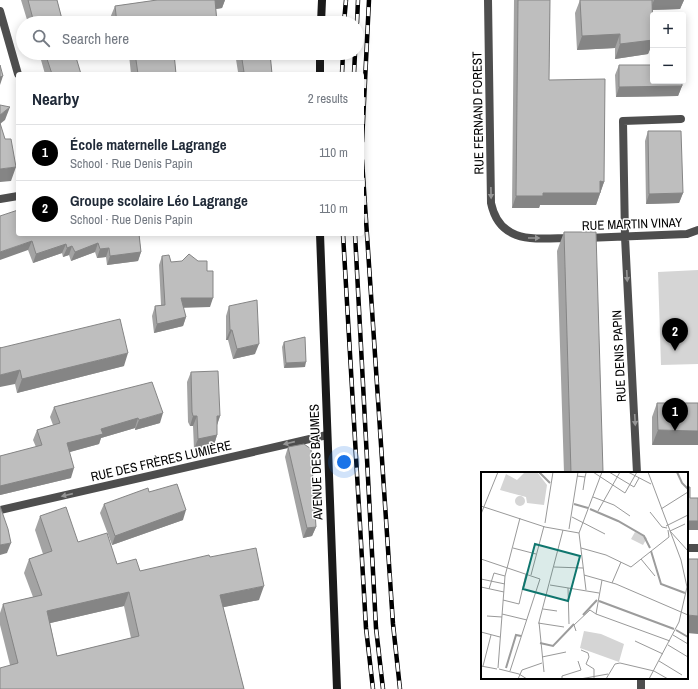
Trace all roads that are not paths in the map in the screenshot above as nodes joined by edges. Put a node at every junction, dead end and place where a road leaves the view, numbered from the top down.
1 (322, 0) edge
2 (488, 0) edge
3 (0, 11) edge
4 (321, 16) edge
5 (320, 60) edge
6 (17, 72) edge
7 (320, 72) edge
8 (680, 119) dead end
9 (16, 196) edge
10 (0, 199) edge
11 (499, 224) joint
12 (698, 230) edge
13 (320, 236) edge
14 (625, 237) junction
15 (327, 434) junction
16 (637, 472) edge
17 (0, 510) edge
18 (337, 689) edge

1 - 4 street
2 -> 11 street, RUE FERNAND FOREST
3 - 6 street
5 - 7 street
8 - 14 street, RUE DENIS PAPIN
9 - 10 street
11 -> 14 street, RUE MARTIN VINAY
12 - 14 street, RUE MARTIN VINAY
13 - 15 street, AVENUE DES BAUMES
14 -> 16 street, RUE DENIS PAPIN
15 -> 17 street, RUE DES FRÈRES LUMIÈRE
15 - 18 street, AVENUE DES BAUMES

